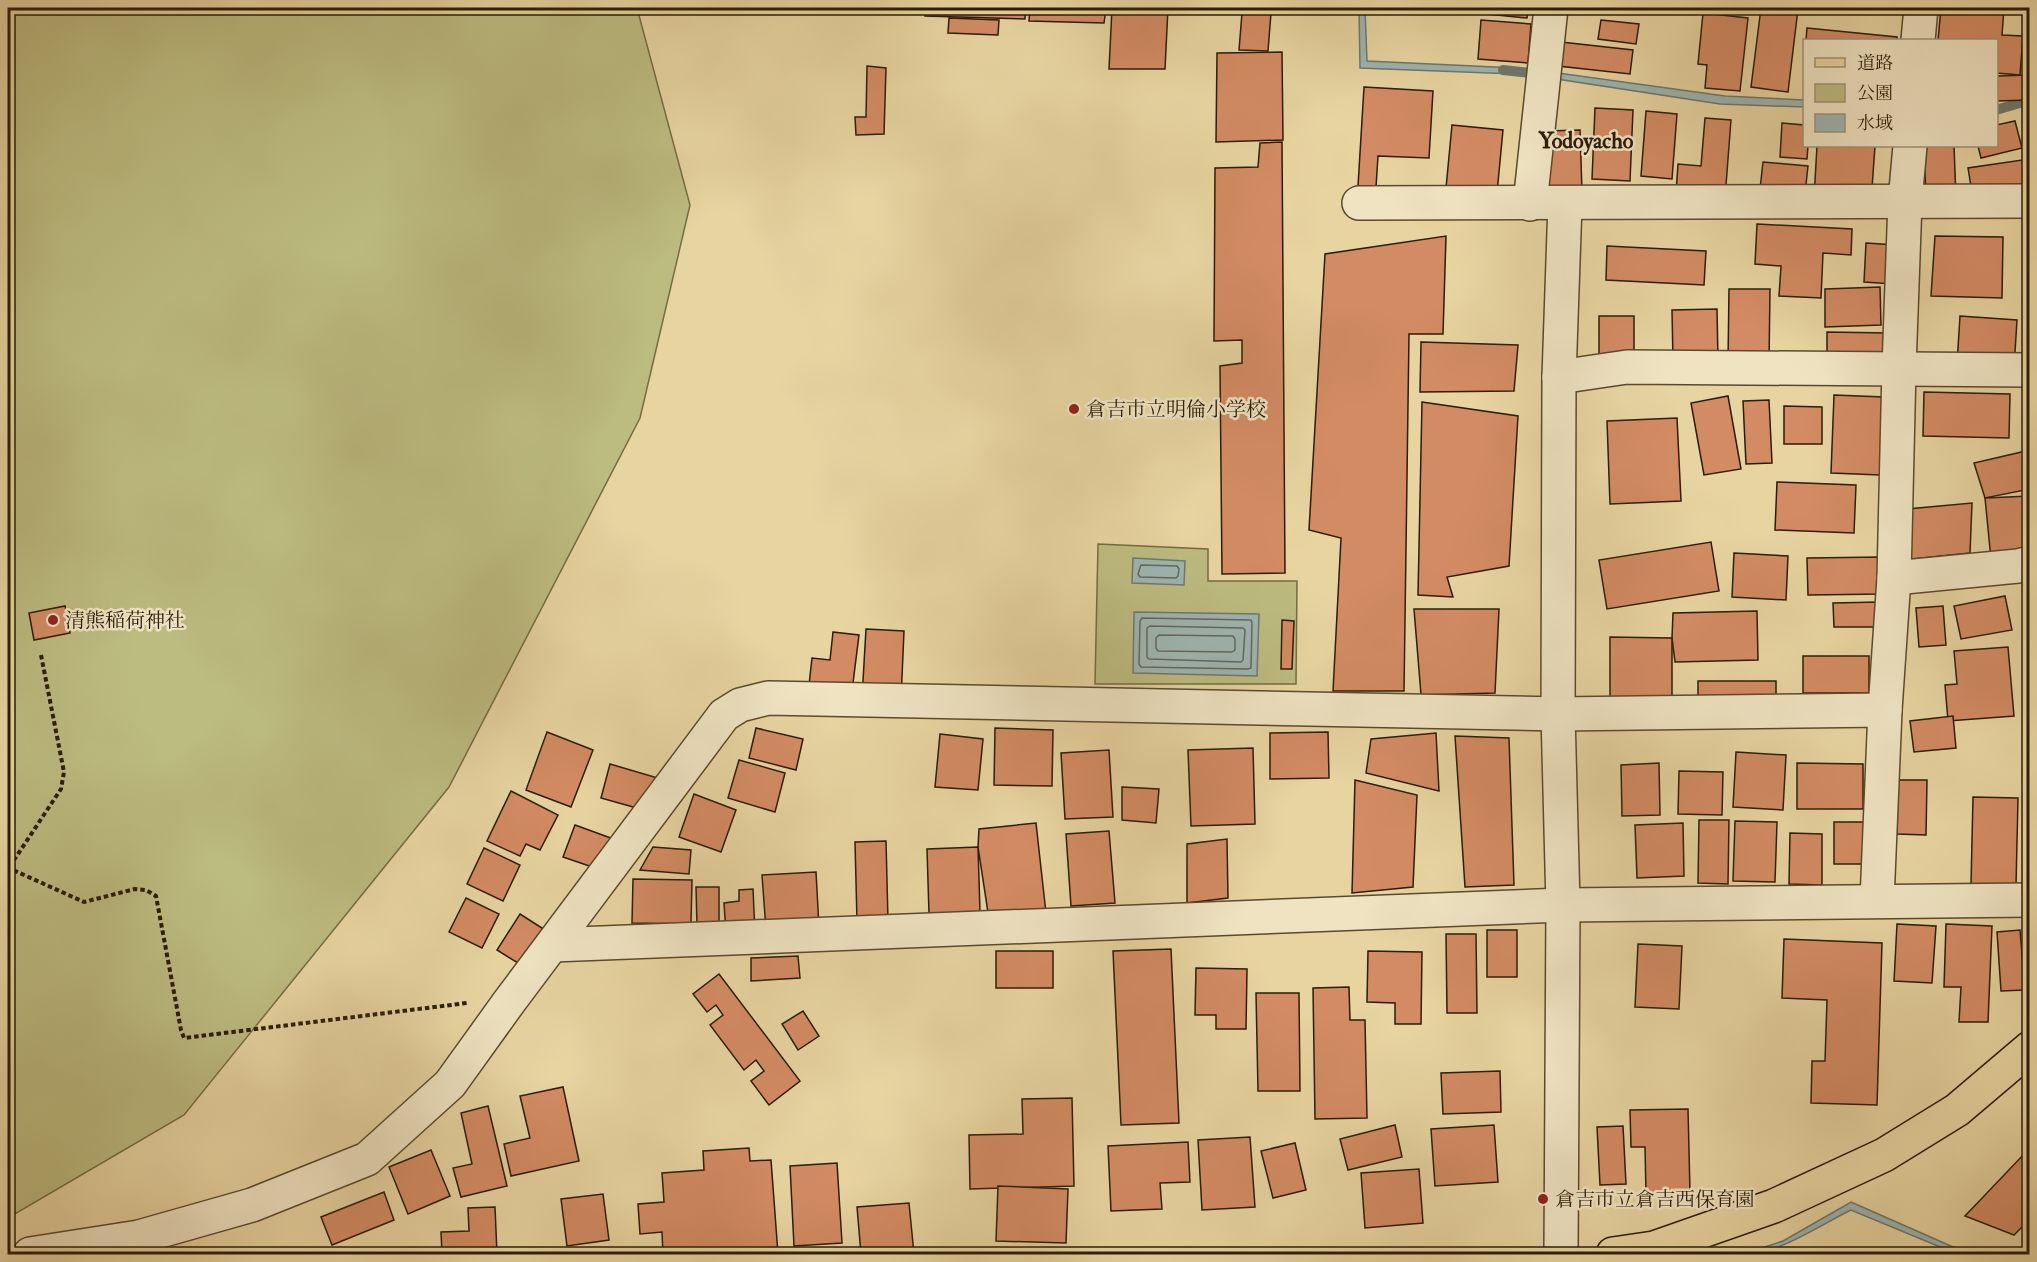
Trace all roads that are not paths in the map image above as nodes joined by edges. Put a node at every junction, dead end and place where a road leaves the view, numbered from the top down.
1 (1551, 8) edge
2 (1921, 8) edge
3 (1918, 39) edge
4 (1910, 147) edge
5 (1905, 201) junction
6 (2030, 201) edge
7 (1359, 203) dead end
8 (1565, 203) junction
9 (1530, 204) junction
10 (1899, 369) junction
11 (2030, 370) edge
12 (1559, 377) junction
13 (2030, 563) edge
14 (1894, 578) junction
15 (1885, 710) junction
16 (1558, 714) junction
17 (2030, 900) edge
18 (1877, 901) junction
19 (1563, 905) junction
20 (552, 945) junction
21 (2030, 1048) edge
22 (30, 1254) edge
23 (1561, 1254) edge
24 (1613, 1254) edge

1 - 9 street
2 - 3 street
4 - 5 street
5 - 6 street
5 - 8 street
5 - 10 street
7 - 9 street
8 - 9 street
8 - 12 street
10 - 11 street
10 - 12 street
10 - 14 street
12 - 16 street
13 - 14 street
14 - 15 street
15 - 16 street
15 - 18 street
16 - 19 street
16 - 20 street
17 - 18 street
18 - 19 street
19 - 20 street
19 - 23 street
20 - 22 street
21 - 24 main road

